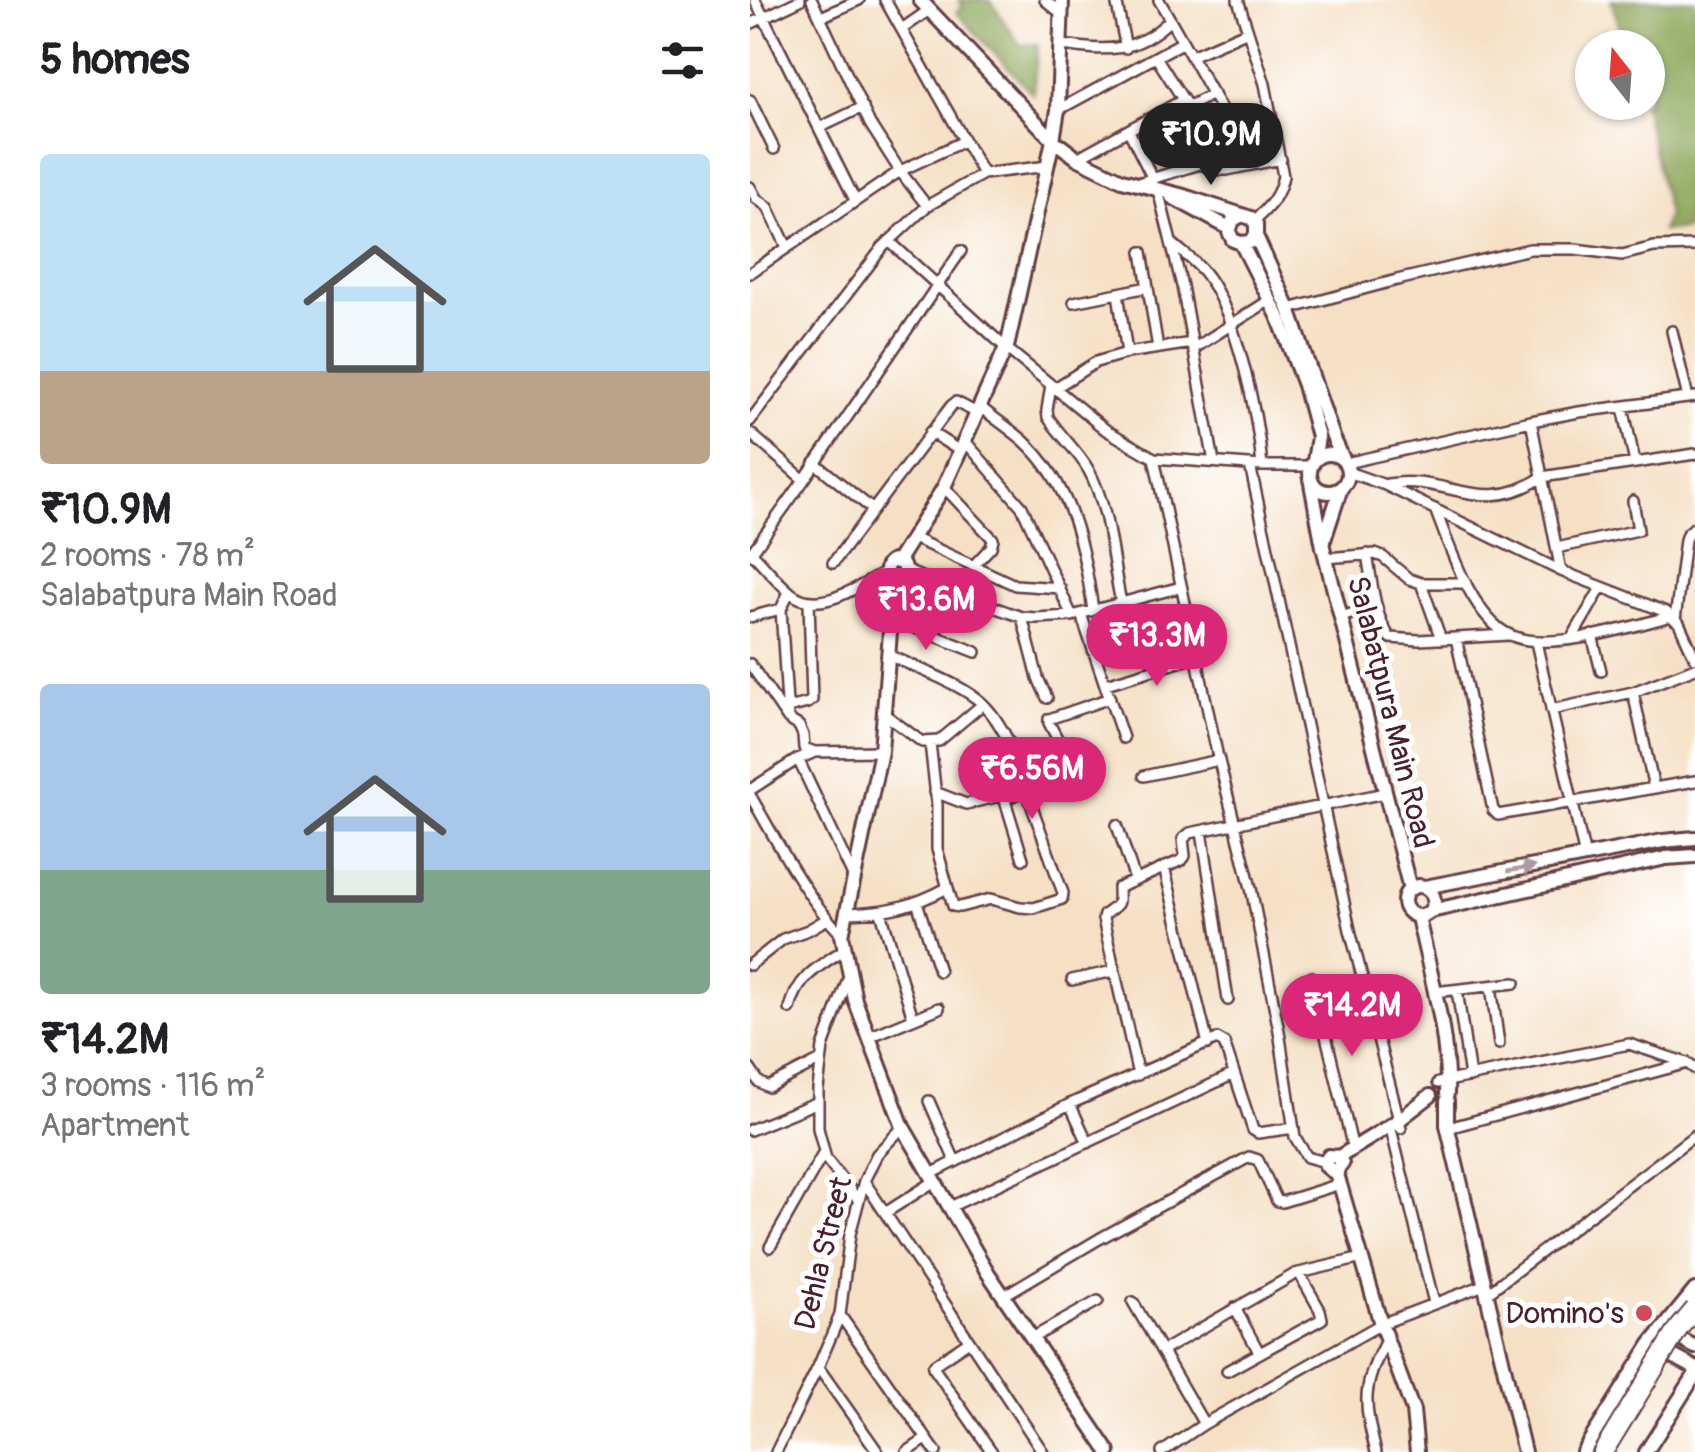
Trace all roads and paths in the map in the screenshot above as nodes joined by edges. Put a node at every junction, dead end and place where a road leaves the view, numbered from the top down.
1 (755, 0) edge
2 (800, 0) edge
3 (812, 0) edge
4 (859, 0) edge
5 (885, 0) edge
6 (1045, 0) edge
7 (1116, 0) edge
8 (1159, 0) edge
9 (1238, 0) edge
10 (925, 5) edge
11 (1062, 7) edge
12 (821, 17) junction
13 (764, 18) junction
14 (1170, 20) junction
15 (750, 24) edge
16 (902, 29) junction
17 (1248, 31) junction
18 (1183, 42) junction
19 (1062, 45) junction
20 (1126, 48) junction
21 (1191, 56) junction
22 (1156, 57) junction
23 (1213, 94) junction
24 (750, 100) edge
25 (1183, 100) junction
26 (863, 107) junction
27 (1058, 110) junction
28 (819, 128) junction
29 (1128, 131) junction
30 (1054, 140) junction
31 (964, 141) junction
32 (774, 149) dead end
33 (1077, 158) junction
34 (1281, 159) junction
35 (1193, 165) junction
36 (1048, 166) junction
37 (900, 171) junction
38 (982, 174) junction
39 (750, 187) edge
40 (1159, 187) junction
41 (855, 200) junction
42 (927, 206) junction
43 (1250, 224) junction
44 (1229, 228) junction
45 (889, 240) junction
46 (1172, 243) junction
47 (1241, 243) junction
48 (1695, 246) edge
49 (787, 247) junction
50 (961, 251) dead end
51 (1142, 252) dead end
52 (750, 273) edge
53 (936, 286) junction
54 (1148, 286) junction
55 (1118, 292) junction
56 (1270, 300) junction
57 (1074, 302) dead end
58 (1289, 309) junction
59 (1231, 326) junction
60 (1672, 331) dead end
61 (1193, 346) junction
62 (1006, 348) junction
63 (1158, 348) junction
64 (1128, 353) junction
65 (1053, 387) junction
66 (1692, 397) edge
67 (1622, 407) junction
68 (978, 410) junction
69 (750, 421) edge
70 (1531, 421) junction
71 (930, 432) junction
72 (750, 433) edge
73 (962, 446) junction
74 (1695, 454) edge
75 (1154, 458) junction
76 (1214, 462) junction
77 (816, 463) junction
78 (1635, 463) junction
79 (1250, 465) junction
80 (1346, 465) junction
81 (1262, 466) junction
82 (1312, 468) junction
83 (1542, 477) junction
84 (804, 480) junction
85 (1385, 485) junction
86 (944, 488) junction
87 (1341, 488) junction
88 (1633, 500) dead end
89 (872, 509) junction
90 (1435, 509) junction
91 (1695, 527) edge
92 (910, 537) junction
93 (1557, 548) junction
94 (1324, 553) junction
95 (751, 554) edge
96 (1367, 554) junction
97 (833, 563) dead end
98 (974, 566) junction
99 (895, 571) junction
100 (1562, 571) junction
101 (1466, 583) junction
102 (1421, 584) junction
103 (1181, 587) junction
104 (1060, 588) junction
105 (1602, 588) junction
106 (789, 592) junction
107 (809, 600) junction
108 (1121, 602) junction
109 (1377, 607) junction
110 (781, 609) junction
111 (1093, 610) junction
112 (1077, 615) junction
113 (1022, 616) junction
114 (1340, 617) junction
115 (750, 618) edge
116 (890, 618) junction
117 (1673, 618) junction
118 (1509, 635) junction
119 (1592, 635) junction
120 (1456, 638) junction
121 (1572, 638) junction
122 (1442, 639) junction
123 (1536, 642) junction
124 (976, 652) dead end
125 (887, 654) junction
126 (1196, 657) junction
127 (1695, 658) edge
128 (750, 664) edge
129 (1695, 668) edge
130 (1600, 672) dead end
131 (1106, 684) junction
132 (1634, 692) junction
133 (1047, 698) dead end
134 (1110, 698) junction
135 (983, 704) junction
136 (788, 708) junction
137 (1550, 710) junction
138 (883, 713) junction
139 (788, 719) junction
140 (1123, 738) dead end
141 (930, 743) junction
142 (880, 751) junction
143 (815, 752) junction
144 (798, 760) junction
145 (1219, 760) junction
146 (1022, 765) dead end
147 (1144, 776) dead end
148 (1695, 781) edge
149 (1654, 788) junction
150 (1026, 790) junction
151 (936, 792) junction
152 (750, 793) edge
153 (1384, 793) junction
154 (1004, 798) junction
155 (1571, 804) junction
156 (1323, 806) junction
157 (1235, 824) junction
158 (1117, 825) dead end
159 (1202, 831) junction
160 (1695, 838) edge
161 (1695, 856) edge
162 (1584, 858) junction
163 (1023, 859) dead end
164 (1164, 868) junction
165 (854, 878) junction
166 (1135, 880) junction
167 (947, 888) junction
168 (1417, 888) junction
169 (917, 902) junction
170 (881, 912) junction
171 (847, 913) junction
172 (1424, 914) junction
173 (827, 919) junction
174 (844, 942) junction
175 (750, 966) edge
176 (1114, 970) junction
177 (939, 971) dead end
178 (850, 975) junction
179 (1312, 977) dead end
180 (1072, 980) dead end
181 (1514, 984) dead end
182 (1491, 986) junction
183 (1457, 990) junction
184 (1434, 992) junction
185 (1228, 1000) dead end
186 (939, 1008) dead end
187 (790, 1009) dead end
188 (913, 1018) junction
189 (869, 1037) junction
190 (1208, 1044) junction
191 (1499, 1044) dead end
192 (821, 1060) junction
193 (1691, 1066) edge
194 (750, 1069) edge
195 (1234, 1074) junction
196 (1138, 1075) junction
197 (1470, 1077) junction
198 (1439, 1094) junction
199 (929, 1101) dead end
200 (818, 1102) junction
201 (1070, 1104) junction
202 (1448, 1126) junction
203 (903, 1127) junction
204 (1397, 1127) junction
205 (1294, 1128) junction
206 (750, 1130) edge
207 (1695, 1135) edge
208 (1088, 1143) junction
209 (1353, 1149) junction
210 (824, 1153) junction
211 (955, 1161) junction
212 (1337, 1168) junction
213 (933, 1178) junction
214 (864, 1181) junction
215 (859, 1201) junction
216 (950, 1208) junction
217 (885, 1213) junction
218 (770, 1247) dead end
219 (1362, 1258) junction
220 (1299, 1272) junction
221 (1484, 1289) junction
222 (1695, 1290) edge
223 (1003, 1296) junction
224 (1098, 1300) dead end
225 (1133, 1302) dead end
226 (1434, 1303) junction
227 (1235, 1308) junction
228 (1695, 1309) edge
229 (840, 1314) junction
230 (1381, 1324) junction
231 (1695, 1328) edge
232 (1662, 1330) junction
233 (1032, 1338) junction
234 (1387, 1338) junction
235 (969, 1341) junction
236 (1651, 1344) junction
237 (1695, 1347) edge
238 (1162, 1351) junction
239 (1260, 1352) junction
240 (818, 1367) junction
241 (1227, 1371) dead end
242 (1695, 1372) edge
243 (1695, 1400) edge
244 (1668, 1418) junction
245 (1204, 1424) junction
246 (926, 1439) junction
247 (776, 1452) edge
248 (878, 1452) edge
249 (907, 1452) edge
250 (936, 1452) edge
251 (992, 1452) edge
252 (1042, 1452) edge
253 (1109, 1452) edge
254 (1162, 1452) edge
255 (1376, 1452) edge
256 (1417, 1452) edge
257 (1524, 1452) edge
258 (1583, 1452) edge
259 (1603, 1452) edge
260 (1617, 1452) edge
261 (1646, 1452) edge

1 - 13 street
2 - 13 street
3 - 12 street
4 - 12 street
5 - 16 street
6 - 11 street
7 - 20 street
8 - 14 street
9 - 17 street
10 - 16 street
10 - 30 street
11 - 19 street
12 - 26 street
13 - 15 street
13 - 28 street
14 - 18 street
14 - 20 street
16 - 31 street
17 - 21 street
17 - 34 street
18 - 21 street
18 - 22 street
19 - 20 street
19 - 27 street
21 - 23 street
22 - 25 street
22 - 27 street
23 - 25 street
23 - 35 street
24 - 32 street
25 - 29 street
26 - 28 street
26 - 37 street
27 - 30 street
28 - 41 street
29 - 33 street
29 - 40 street
30 - 33 street
30 - 36 street
31 - 37 street
31 - 38 street
33 - 40 street
34 - 35 street
34 - 43 street
35 - 40 street
36 - 38 street
36 - 62 street
37 - 41 street
37 - 42 street
38 - 42 street
39 - 49 street
40 - 43 street
40 - 44 street
40 - 46 street
41 - 49 street
42 - 45 street
43 - 44 street
43 - 47 street
43 - 58 street
44 - 47 street
45 - 53 street
45 - 69 street
46 - 59 street
46 - 61 street
47 - 56 street
48 - 58 street
49 - 52 street
50 - 53 street
51 - 54 street
53 - 62 street
53 - 77 street
54 - 55 street
54 - 63 street
55 - 57 street
55 - 64 street
56 - 59 street
56 - 82 street
58 - 80 street
59 - 61 street
59 - 81 street
60 - 66 street
61 - 63 street
61 - 76 street
62 - 65 street
62 - 68 street
63 - 64 street
64 - 65 street
65 - 75 street
65 - 108 street
66 - 67 street
67 - 70 street
67 - 78 street
68 - 71 street
68 - 73 street
68 - 111 street
70 - 80 street
70 - 83 street
71 - 73 street
71 - 89 street
72 - 84 street
73 - 86 street
73 - 104 street
74 - 78 street
75 - 76 street
75 - 103 street
76 - 79 street
77 - 84 street
77 - 89 street
78 - 83 street
79 - 81 street
79 - 156 street
80 - 82 street
80 - 85 street
80 - 87 street
81 - 82 street
82 - 87 street
82 - 94 street, Salabatpura Main Road
83 - 85 street
83 - 93 street
84 - 95 street
85 - 90 street
86 - 92 street
86 - 98 street
87 - 94 street
88 - 93 street
89 - 97 street
90 - 100 street
90 - 101 street
91 - 117 street
92 - 98 street
92 - 99 street
93 - 100 street
94 - 96 street
94 - 114 street, Salabatpura Main Road
95 - 106 street
96 - 102 street
96 - 109 street
98 - 104 street
99 - 107 street
99 - 113 street
99 - 116 street
100 - 105 street
101 - 102 street
101 - 118 street
102 - 122 street
103 - 108 street
103 - 126 street
104 - 112 street
105 - 117 street
105 - 121 street
106 - 107 street
106 - 110 street
107 - 136 street
108 - 111 street
109 - 114 street
109 - 122 street
110 - 115 street
110 - 136 street
111 - 112 street
112 - 113 street
112 - 131 street
113 - 133 street
114 - 153 street, Salabatpura Main Road
116 - 124 street
116 - 125 street
117 - 119 street
117 - 127 street
118 - 120 street
118 - 123 street
119 - 121 street
119 - 130 street
120 - 122 street
120 - 155 street
121 - 123 street
123 - 137 street
125 - 135 street
125 - 138 street
126 - 131 street
126 - 145 street
128 - 139 street
129 - 132 street
131 - 134 street
132 - 137 street
132 - 149 street
134 - 140 street
134 - 150 street
135 - 141 street
135 - 146 street
136 - 139 street
137 - 155 street
138 - 141 street
138 - 142 street
139 - 143 street
141 - 151 street
142 - 143 street
142 - 165 street
143 - 144 street
144 - 152 street
144 - 165 street
145 - 147 street
145 - 157 street
148 - 149 street
149 - 155 street
150 - 154 street
150 - 167 street
151 - 154 street
151 - 167 street
152 - 173 street
153 - 156 street
153 - 168 street, Salabatpura Main Road
154 - 163 street
155 - 162 street
156 - 157 street
156 - 204 street
157 - 159 street
157 - 205 street
158 - 166 street
159 - 164 street
159 - 185 street
160 - 162 street
161 - 172 street
168 -> 162 street
164 - 166 street
164 - 190 street
165 - 171 street
166 - 176 street
167 - 169 street
168 - 172 street
168 - 172 street
169 - 170 street
169 - 177 street
170 - 171 street
170 - 188 street
171 - 174 street
172 - 184 street
173 - 174 street
173 - 175 street
174 - 178 street
174 - 187 street
176 - 180 street
176 - 196 street
178 - 189 street
178 - 192 street
179 - 209 street
181 - 182 street
182 - 183 street
182 - 191 street
183 - 184 street
183 - 197 street
184 - 198 street
186 - 188 street
188 - 189 street
189 - 203 street
190 - 195 street
190 - 196 street
192 - 194 street
192 - 200 street
193 - 197 street
193 - 202 street
195 - 205 street
195 - 208 street
196 - 201 street
197 - 198 street
198 - 202 street
198 - 204 street
199 - 211 street
200 - 206 street
200 - 210 street
201 - 208 street
201 - 211 street
202 - 221 street
203 - 213 street
203 - 214 street, Dehla Street
204 - 209 street
204 - 212 street
204 - 226 street
205 - 212 street
207 - 221 street
208 - 216 street
209 - 212 street
210 - 215 street
210 - 218 street
211 - 213 street
212 - 219 street
212 - 223 street
213 - 216 street
213 - 217 street
214 - 215 street, Dehla Street
214 - 217 street
215 - 229 street, Dehla Street
216 - 223 street
217 - 235 street
219 - 220 street
219 - 230 street
220 - 227 street
220 - 239 street
221 - 226 street
221 - 257 street
222 - 232 street
223 - 233 street
224 - 233 street
225 - 238 street
226 - 230 street
227 - 238 street
227 - 239 street
228 - 259 highway, bridge
229 - 240 street, Dehla Street
229 - 246 street
230 - 234 street
230 - 245 street
231 - 260 highway
232 - 236 street
232 - 237 street
233 - 253 street
234 - 255 street
234 - 256 street
235 - 251 street
235 - 252 street
236 - 242 street
236 - 258 street
238 - 245 street
239 - 241 street
240 - 247 street, Dehla Street
240 - 248 street
242 - 244 street
243 - 244 street
244 - 261 street
245 - 254 street
246 - 249 street
246 - 250 street

